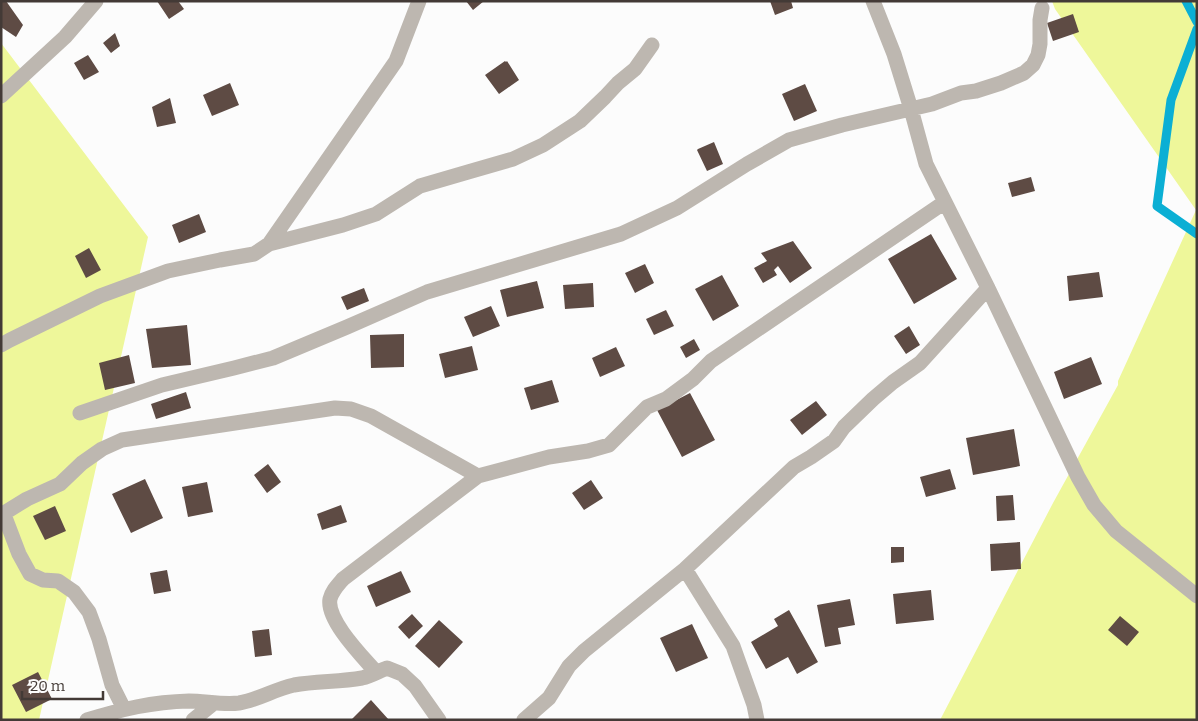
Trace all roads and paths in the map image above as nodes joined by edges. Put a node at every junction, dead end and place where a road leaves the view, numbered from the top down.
1 (96, 1) edge
2 (419, 1) edge
3 (873, 1) edge
4 (1042, 8) dead end
5 (652, 45) dead end
6 (1, 96) edge
7 (911, 109) junction
8 (945, 202) junction
9 (270, 244) junction
10 (988, 288) junction
11 (1, 345) edge
12 (80, 413) dead end
13 (478, 476) junction
14 (1, 516) edge
15 (685, 569) junction
16 (1197, 596) edge
17 (376, 672) junction
18 (214, 703) junction
19 (124, 709) junction
20 (87, 720) edge
21 (193, 720) edge
22 (439, 720) edge
23 (524, 720) edge
24 (758, 720) edge

1 - 6 street
2 - 9 street
3 - 7 street
4 - 7 street
5 - 9 street
7 - 8 street
7 - 12 street
8 - 10 street
8 - 13 street
9 - 11 street
10 - 15 street
10 - 16 street
13 - 14 street
13 - 17 street
14 - 19 street
15 - 23 street
15 - 24 street
17 - 18 street
17 - 22 street
18 - 19 street
18 - 21 street
19 - 20 street

